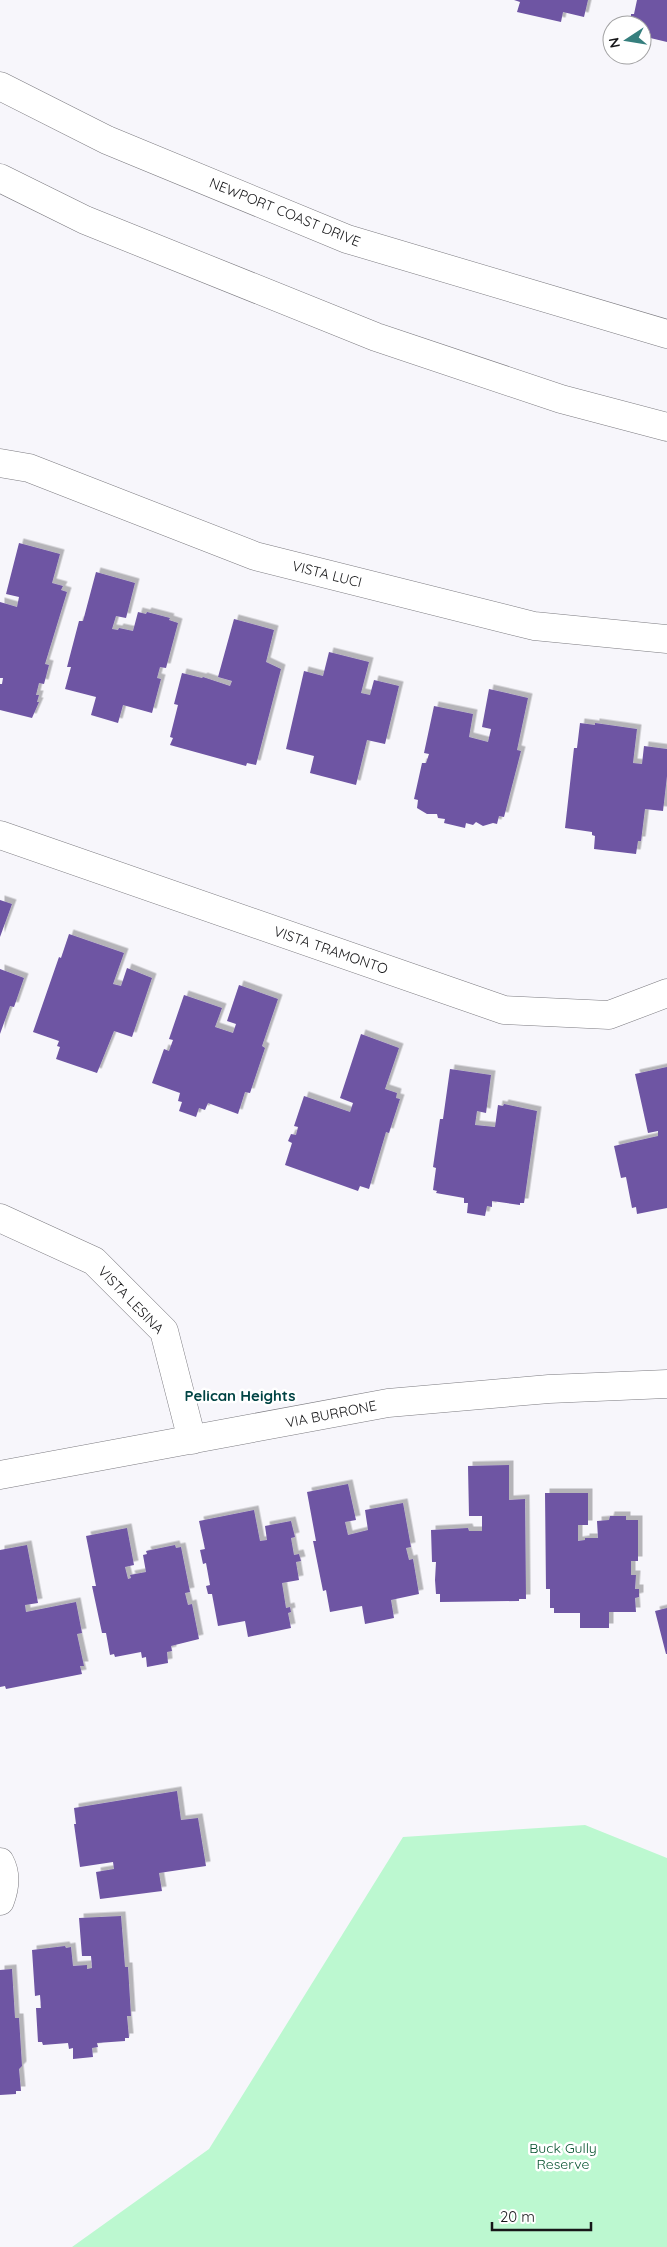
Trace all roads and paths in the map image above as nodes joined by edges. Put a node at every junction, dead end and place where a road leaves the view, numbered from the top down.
1 (0, 86) edge
2 (0, 178) edge
3 (667, 334) edge
4 (667, 427) edge
5 (0, 463) edge
6 (667, 639) edge
7 (0, 835) edge
8 (667, 993) edge
9 (0, 1218) edge
10 (667, 1384) edge
11 (192, 1440) junction
12 (0, 1475) edge
13 (0, 1862) edge
14 (0, 1900) edge

1 - 3 street, NEWPORT COAST DRIVE
2 - 4 street
5 - 6 street, VISTA LUCI
7 - 8 street, VISTA TRAMONTO
9 - 11 street, VISTA LESINA
10 - 11 street, VIA BURRONE
11 - 12 street, VIA BURRONE
13 - 14 street

